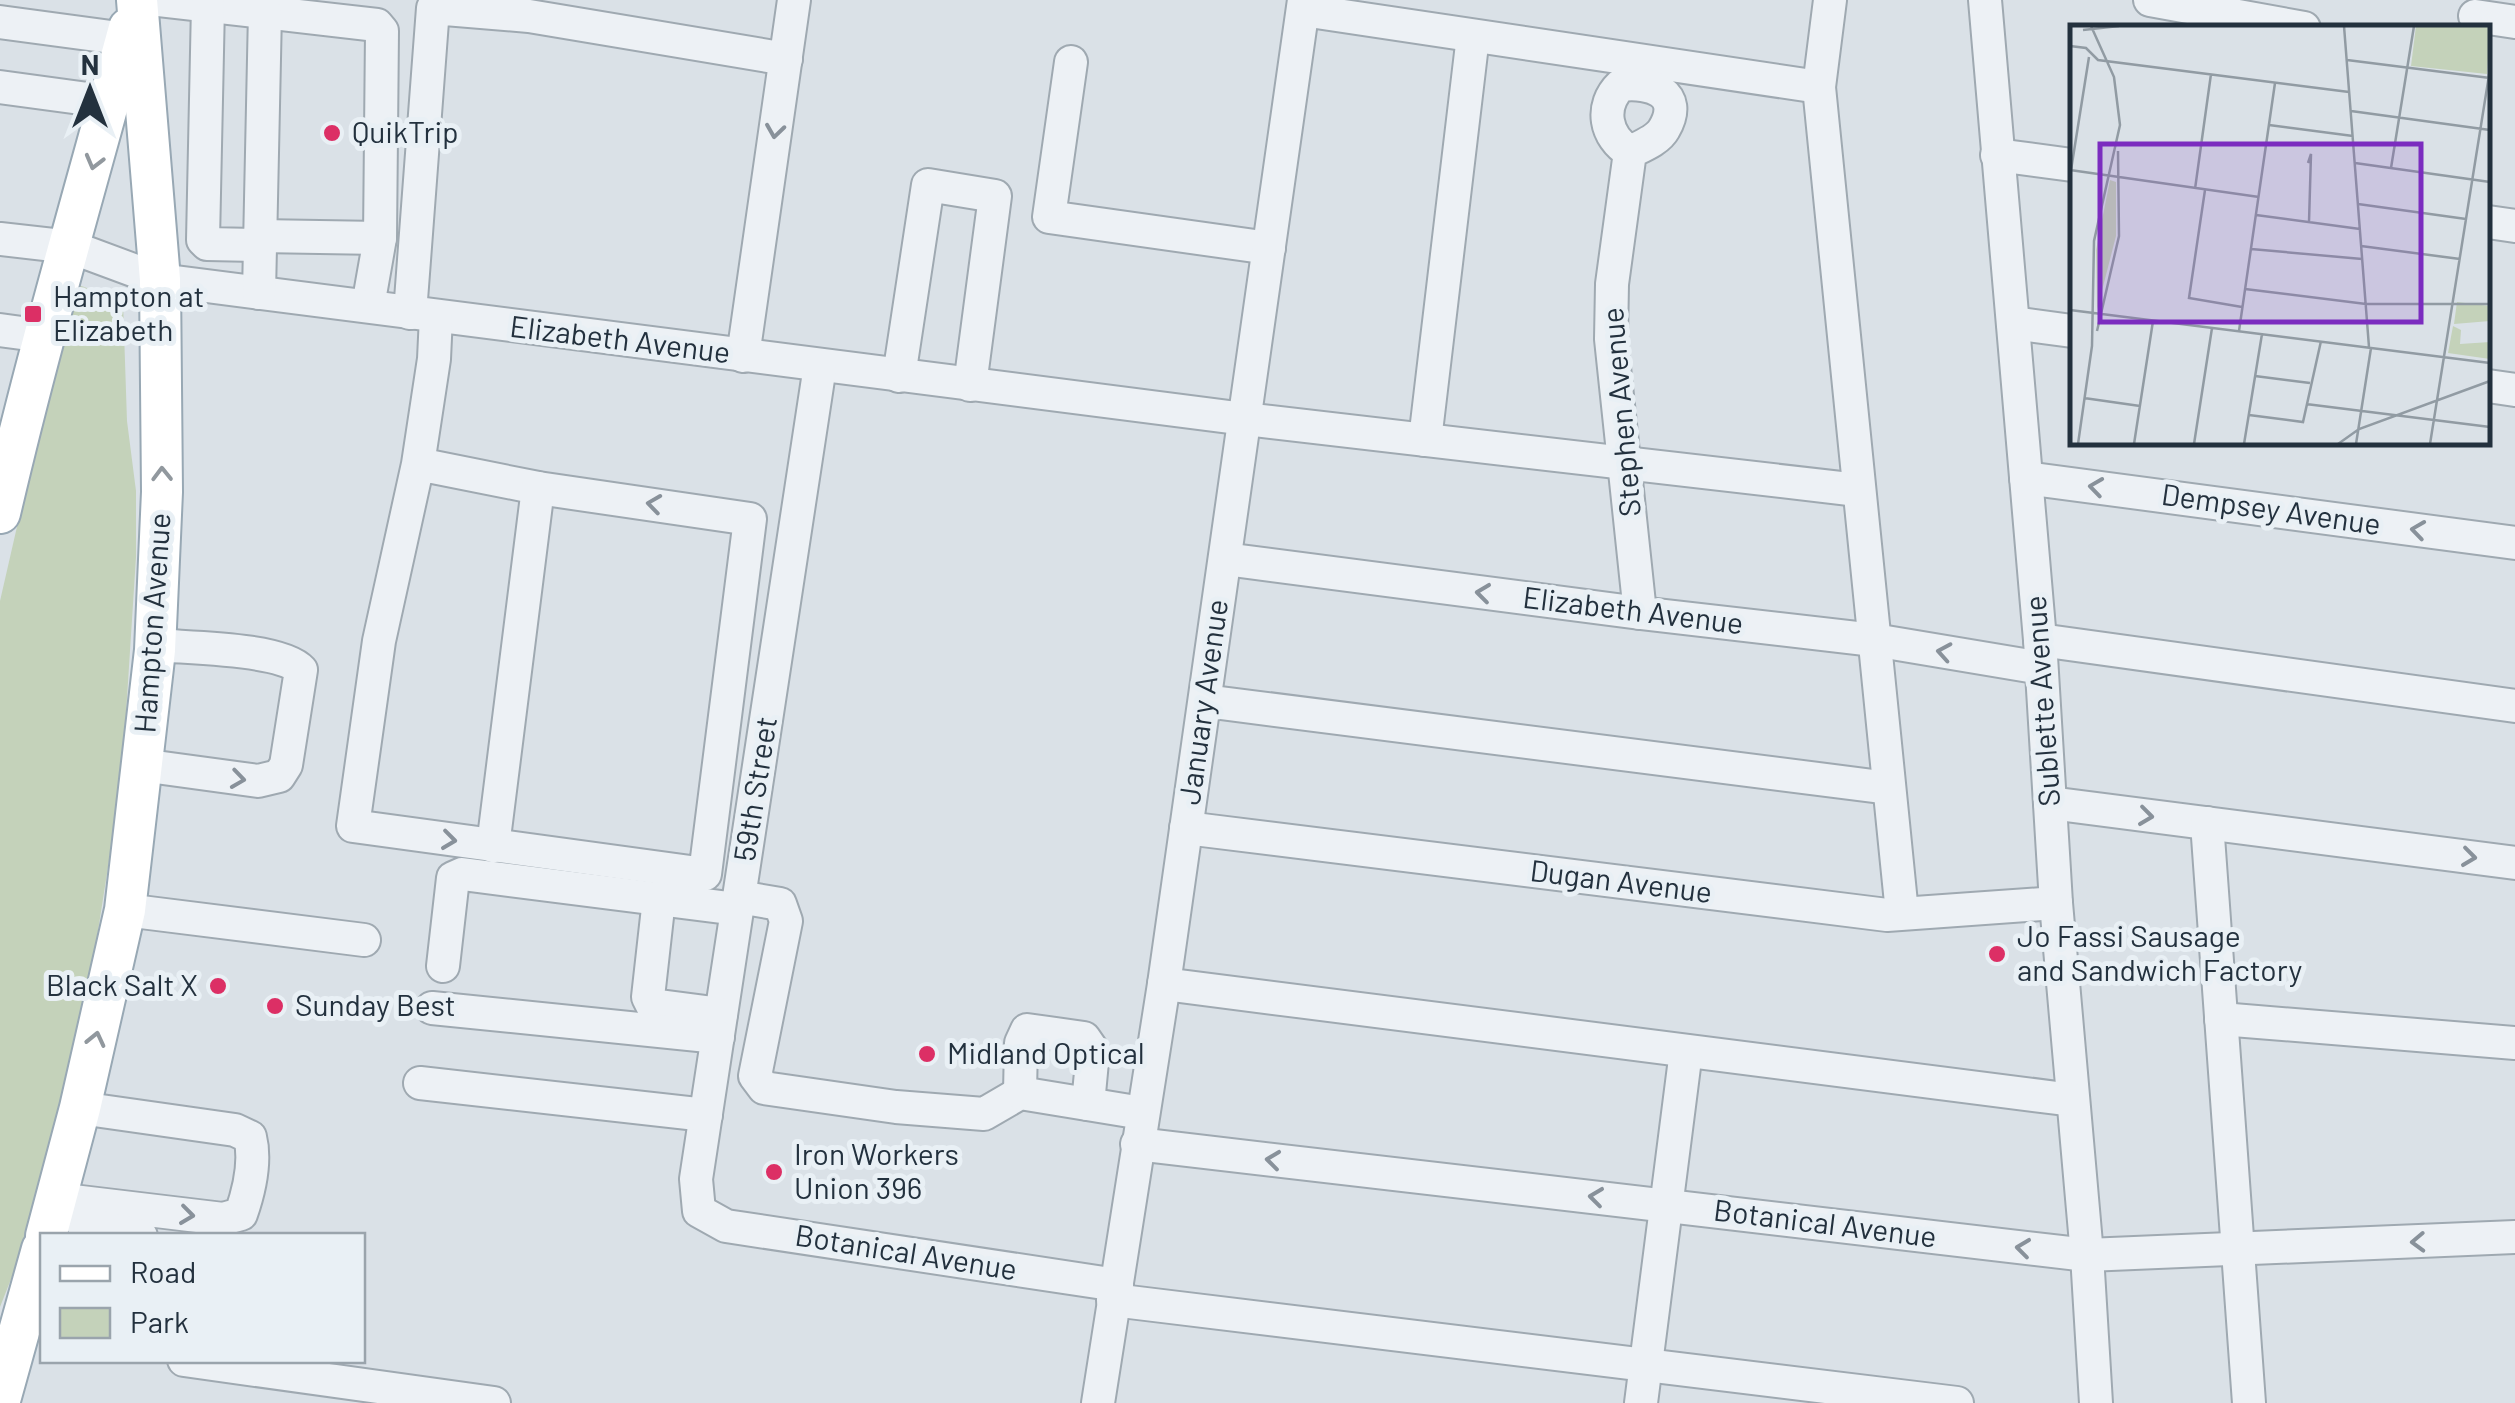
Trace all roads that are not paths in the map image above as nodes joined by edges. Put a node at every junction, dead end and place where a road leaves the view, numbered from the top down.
1 (137, 0) edge
2 (160, 0) edge
3 (794, 0) edge
4 (1830, 0) edge
5 (1985, 0) edge
6 (2150, 0) edge
7 (2313, 0) edge
8 (220, 4) edge
9 (1304, 5) edge
10 (265, 12) junction
11 (2475, 15) edge
12 (0, 22) edge
13 (2515, 22) edge
14 (2289, 25) edge
15 (2307, 25) edge
16 (1474, 36) junction
17 (126, 39) junction
18 (786, 59) junction
19 (1072, 62) dead end
20 (0, 87) edge
21 (1818, 87) junction
22 (110, 102) junction
23 (1630, 152) dead end
24 (1997, 154) junction
25 (2070, 165) edge
26 (2490, 222) edge
27 (2515, 226) edge
28 (380, 238) junction
29 (0, 239) edge
30 (260, 240) junction
31 (71, 248) junction
32 (1269, 248) junction
33 (160, 280) junction
34 (260, 293) junction
35 (368, 306) junction
36 (423, 315) junction
37 (2014, 323) junction
38 (0, 330) edge
39 (2070, 331) edge
40 (44, 336) junction
41 (743, 356) junction
42 (820, 366) junction
43 (899, 376) junction
44 (970, 385) junction
45 (2490, 386) edge
46 (2515, 390) edge
47 (1245, 419) junction
48 (1425, 440) junction
49 (1626, 463) junction
50 (418, 464) junction
51 (2026, 478) junction
52 (538, 488) junction
53 (1858, 490) junction
54 (0, 514) edge
55 (2515, 543) edge
56 (1225, 559) junction
57 (1640, 613) junction
58 (1874, 640) junction
59 (156, 645) junction
60 (2040, 654) junction
61 (730, 666) junction
62 (773, 672) junction
63 (1204, 700) junction
64 (2515, 706) edge
65 (141, 765) junction
66 (716, 769) junction
67 (758, 774) junction
68 (1889, 788) junction
69 (2050, 803) junction
70 (2207, 824) junction
71 (1186, 828) junction
72 (493, 846) junction
73 (2515, 863) edge
74 (660, 899) junction
75 (738, 902) junction
76 (2056, 904) junction
77 (125, 910) junction
78 (1902, 913) junction
79 (364, 940) dead end
80 (442, 966) dead end
81 (727, 976) junction
82 (772, 984) junction
83 (1164, 984) junction
84 (432, 1008) dead end
85 (2222, 1020) junction
86 (720, 1025) junction
87 (2515, 1043) edge
88 (1686, 1051) junction
89 (712, 1080) junction
90 (420, 1083) dead end
91 (764, 1088) junction
92 (1020, 1093) junction
93 (2072, 1100) junction
94 (1088, 1104) junction
95 (80, 1108) junction
96 (706, 1115) junction
97 (1140, 1128) junction
98 (1666, 1205) junction
99 (699, 1211) joint
100 (49, 1225) edge
101 (116, 1233) edge
102 (2515, 1238) edge
103 (2238, 1249) junction
104 (2086, 1255) junction
105 (40, 1260) edge
106 (1115, 1292) junction
107 (20, 1338) edge
108 (202, 1363) edge
109 (1646, 1363) junction
110 (412, 1398) edge
111 (0, 1400) edge
112 (494, 1403) edge
113 (1098, 1403) edge
114 (1641, 1403) edge
115 (1957, 1403) edge
116 (2096, 1403) edge
117 (2249, 1403) edge

1 - 17 main road, Hampton Avenue
1 - 33 main road, Hampton Avenue
2 - 8 street
3 - 18 street
4 - 21 street
5 - 24 street, Sublette Avenue
6 - 14 street
7 - 15 street
8 - 10 street
8 - 30 street
9 - 16 street
9 - 32 street, January Avenue
10 - 28 street
10 - 30 street
11 - 13 street
12 - 17 street
16 - 21 street
16 - 48 street
17 - 22 main road, Hampton Avenue
18 - 36 street
18 -> 41 street
19 - 32 street
20 - 22 street
21 - 53 street
22 -> 31 main road, Hampton Avenue
23 - 49 street, Stephen Avenue
24 - 25 street
24 - 37 street, Sublette Avenue
26 - 27 street
28 - 30 street
28 - 35 street
29 - 31 street, Elizabeth Avenue
30 - 34 street
31 - 33 street, Elizabeth Avenue
31 - 40 main road, Hampton Avenue
32 - 47 street, January Avenue
33 - 34 street, Elizabeth Avenue
59 -> 33 main road, Hampton Avenue
34 - 35 street, Elizabeth Avenue
35 - 36 street, Elizabeth Avenue
36 - 41 street, Elizabeth Avenue
36 - 50 street
37 - 39 street
37 - 51 street, Sublette Avenue
38 - 40 street
40 - 54 main road, Hampton Avenue
41 - 42 street, Elizabeth Avenue
42 - 43 street, Elizabeth Avenue
42 - 62 street, 59th Street
43 - 44 street, Elizabeth Avenue
43 - 44 street
44 - 47 street, Elizabeth Avenue
45 - 46 street
47 - 48 street, Elizabeth Avenue
47 - 56 street, January Avenue
48 - 49 street, Elizabeth Avenue
49 - 53 street, Elizabeth Avenue
49 - 57 street, Stephen Avenue
50 - 52 street
50 -> 72 street
55 -> 51 street, Dempsey Avenue
51 - 60 street, Sublette Avenue
61 -> 52 street
52 - 72 street
53 - 58 street
57 -> 56 street, Elizabeth Avenue
56 - 63 street, January Avenue
57 - 58 street, Elizabeth Avenue
60 -> 58 street, Elizabeth Avenue
58 - 68 street
59 - 65 main road, Hampton Avenue
65 -> 59 street
60 - 64 street, Elizabeth Avenue
60 - 69 street, Sublette Avenue
61 - 62 street
61 - 66 street
62 - 67 street, 59th Street
63 - 68 street
63 - 71 street, January Avenue
65 - 77 main road, Hampton Avenue
66 - 67 street
66 - 72 street
67 - 75 street, 59th Street
68 - 78 street
69 -> 70 street
69 - 76 street, Sublette Avenue
70 -> 73 street
70 - 85 street
71 - 78 street, Dugan Avenue
71 - 83 street, January Avenue
74 - 75 street
74 - 80 street
74 - 86 street
75 - 81 street, 59th Street
75 - 82 street
76 - 78 street, Dugan Avenue
76 - 93 street, Sublette Avenue
77 - 79 street
95 -> 77 main road, Hampton Avenue
81 - 82 street
81 - 86 street, 59th Street
82 - 91 street
83 - 88 street
83 - 97 street, January Avenue
84 - 86 street
85 - 87 street
85 - 103 street
86 - 89 street, 59th Street
88 - 93 street
88 - 98 street
89 - 91 street
89 - 96 street, 59th Street
90 - 96 street
91 - 92 street
92 - 94 street, Botanical Avenue
92 - 94 street
93 - 104 street, Sublette Avenue
94 - 97 street, Botanical Avenue
95 - 100 main road, Hampton Avenue
100 -> 95 street
96 - 99 street, 59th Street
98 -> 97 street, Botanical Avenue
97 - 106 street, January Avenue
104 -> 98 street, Botanical Avenue
98 - 109 street
99 - 106 street, Botanical Avenue
100 - 101 street
102 -> 103 street, Botanical Avenue
103 - 104 street, Botanical Avenue
103 - 117 street
104 - 116 street, Sublette Avenue
105 - 107 main road, Hampton Avenue
106 - 109 street, Botanical Avenue
106 - 113 street, January Avenue
107 - 111 main road, Hampton Avenue
108 - 110 street
109 - 114 street
109 - 115 street, Botanical Avenue
110 - 112 street

